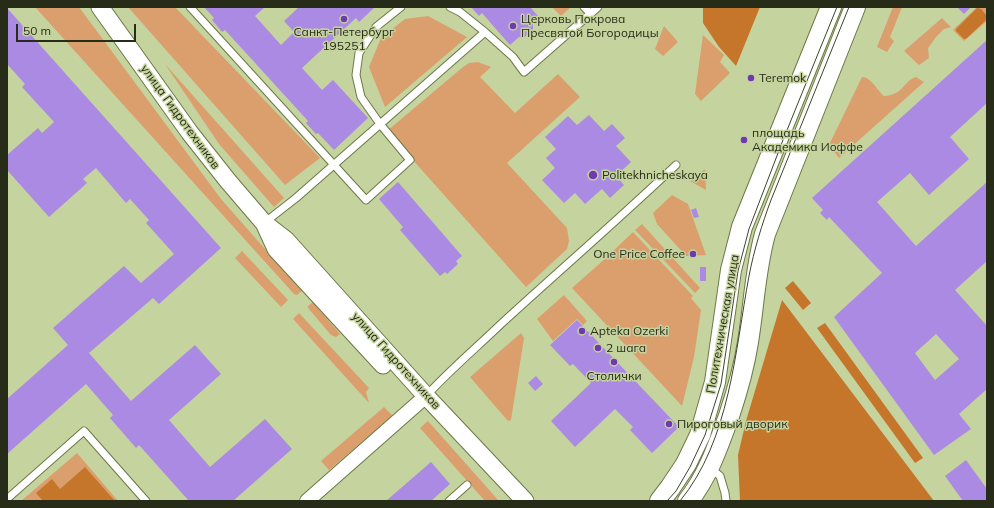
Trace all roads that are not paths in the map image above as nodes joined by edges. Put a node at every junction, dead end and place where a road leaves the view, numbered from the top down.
1 (100, 7) edge
2 (190, 7) edge
3 (401, 7) edge
4 (450, 7) edge
5 (584, 7) edge
6 (598, 7) edge
7 (831, 7) edge
8 (855, 7) edge
9 (590, 13) junction
10 (485, 32) junction
11 (380, 124) junction
12 (334, 165) junction
13 (676, 165) dead end
14 (264, 224) junction
15 (422, 399) junction
16 (709, 467) junction
17 (467, 485) dead end
18 (7, 499) edge
19 (146, 501) edge
20 (307, 501) edge
21 (449, 501) edge
22 (510, 501) edge
23 (525, 501) edge
24 (660, 501) edge
25 (688, 501) edge
26 (726, 501) edge

1 - 14 street, улица Гидротехников
2 - 12 lane
3 - 11 lane
4 - 10 lane
5 - 9 lane
6 - 9 lane
7 - 24 main road, Политехническая улица
8 - 16 main road, Политехническая улица
9 - 10 lane
10 - 11 lane
11 - 12 lane
11 - 12 lane
12 - 14 lane
13 - 15 lane
14 - 15 street, улица Гидротехников
15 - 20 street
15 - 22 street, улица Гидротехников
15 - 23 street, улица Гидротехников
16 - 25 main road, Политехническая улица
16 - 26 lane
17 - 21 lane
18 - 19 lane

